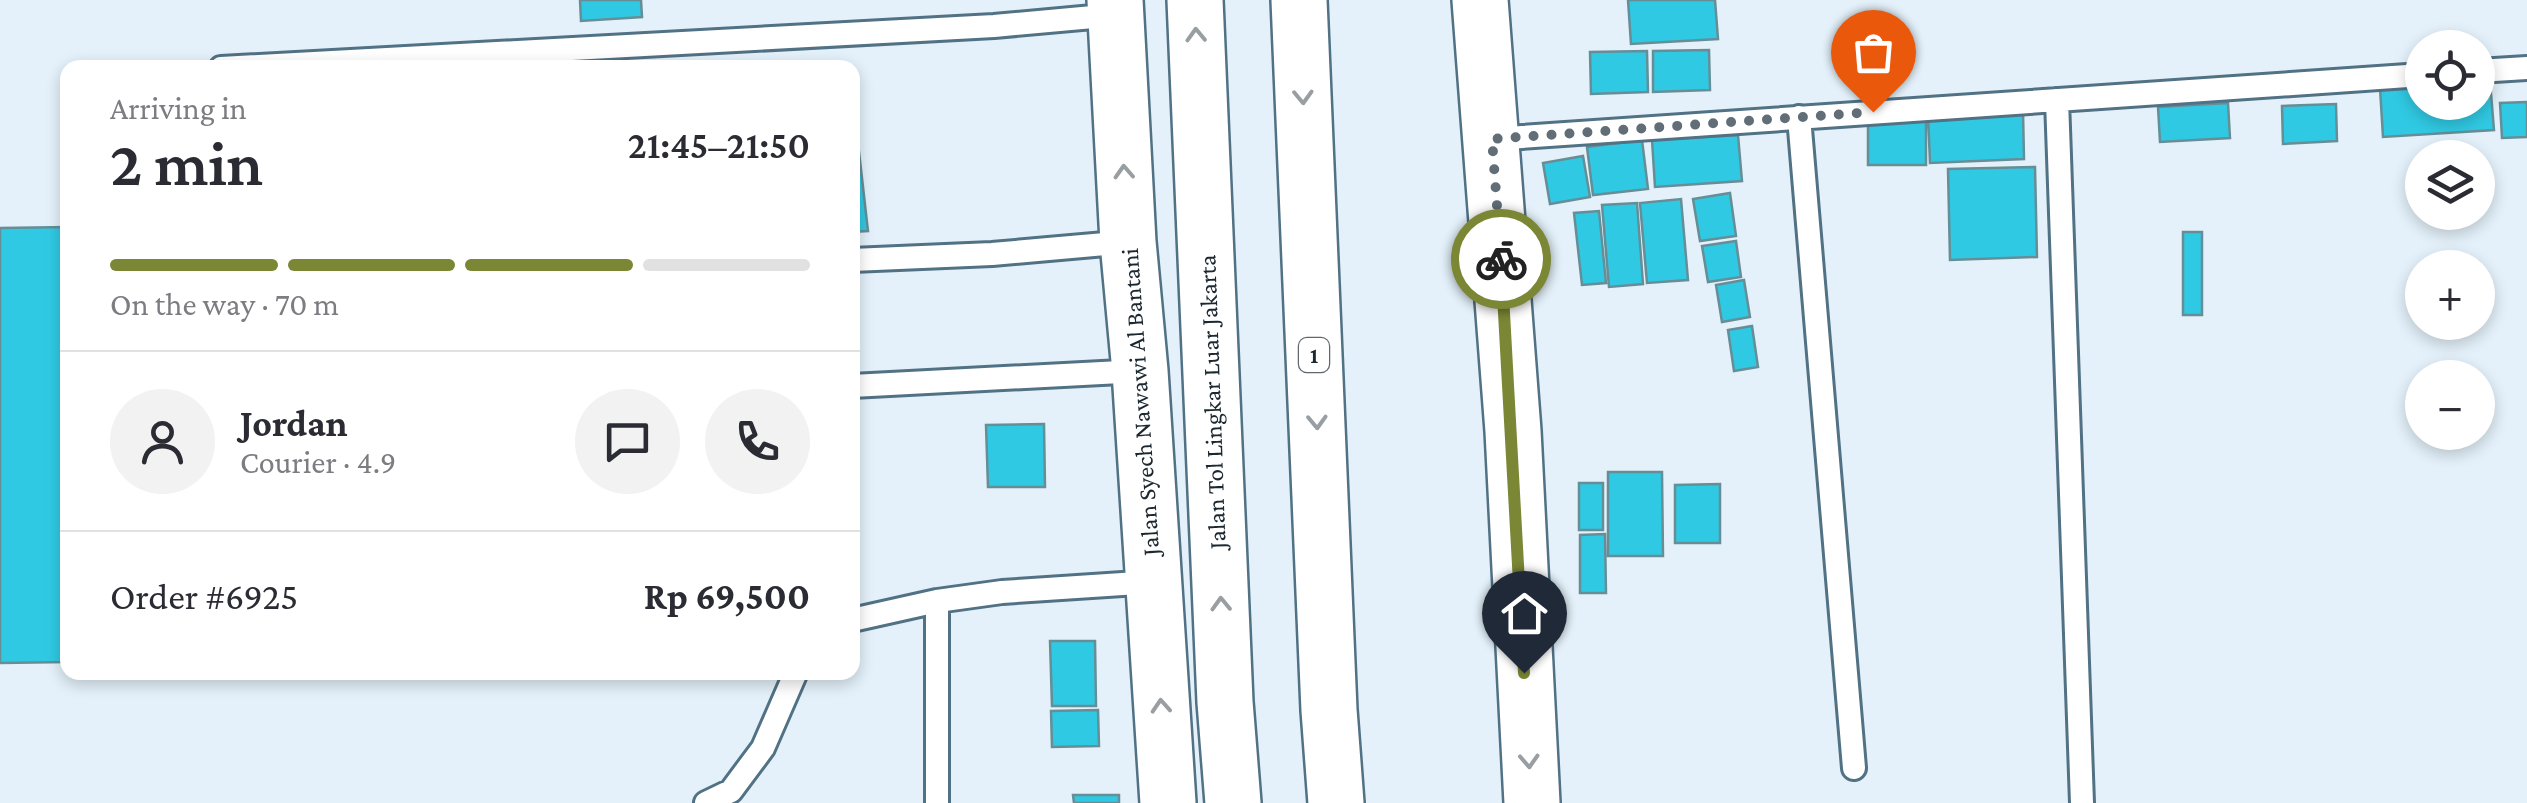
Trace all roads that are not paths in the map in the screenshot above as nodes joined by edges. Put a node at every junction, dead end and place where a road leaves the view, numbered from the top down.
1 (1195, 0) edge
2 (1299, 0) edge
3 (1480, 0) edge
4 (1115, 8) edge
5 (368, 60) edge
6 (2527, 68) edge
7 (2495, 70) edge
8 (2405, 76) edge
9 (2056, 100) junction
10 (1800, 117) junction
11 (1492, 139) junction
12 (1128, 242) junction
13 (860, 260) edge
14 (1140, 370) junction
15 (860, 386) edge
16 (1153, 582) junction
17 (937, 602) junction
18 (860, 618) edge
19 (793, 680) edge
20 (1854, 768) dead end
21 (706, 803) edge
22 (937, 803) edge
23 (1168, 803) edge
24 (1233, 803) edge
25 (1336, 803) edge
26 (1532, 803) edge
27 (2082, 803) edge

24 -> 1 highway, Jalan Tol Lingkar Luar Jakarta
2 -> 25 highway, 1
3 - 11 highway
4 - 5 lane
12 -> 4 highway, Jalan Syech Nawawi Al Bantani
6 - 7 lane
8 - 9 lane
9 - 10 lane
9 - 27 lane
10 - 11 lane
10 - 20 lane
11 -> 26 highway
12 - 13 lane
12 - 14 highway, Jalan Syech Nawawi Al Bantani
14 - 15 lane
14 - 16 highway, Jalan Syech Nawawi Al Bantani
16 - 17 lane
23 -> 16 highway, Jalan Syech Nawawi Al Bantani
17 - 18 lane
17 - 22 lane
19 - 21 lane

